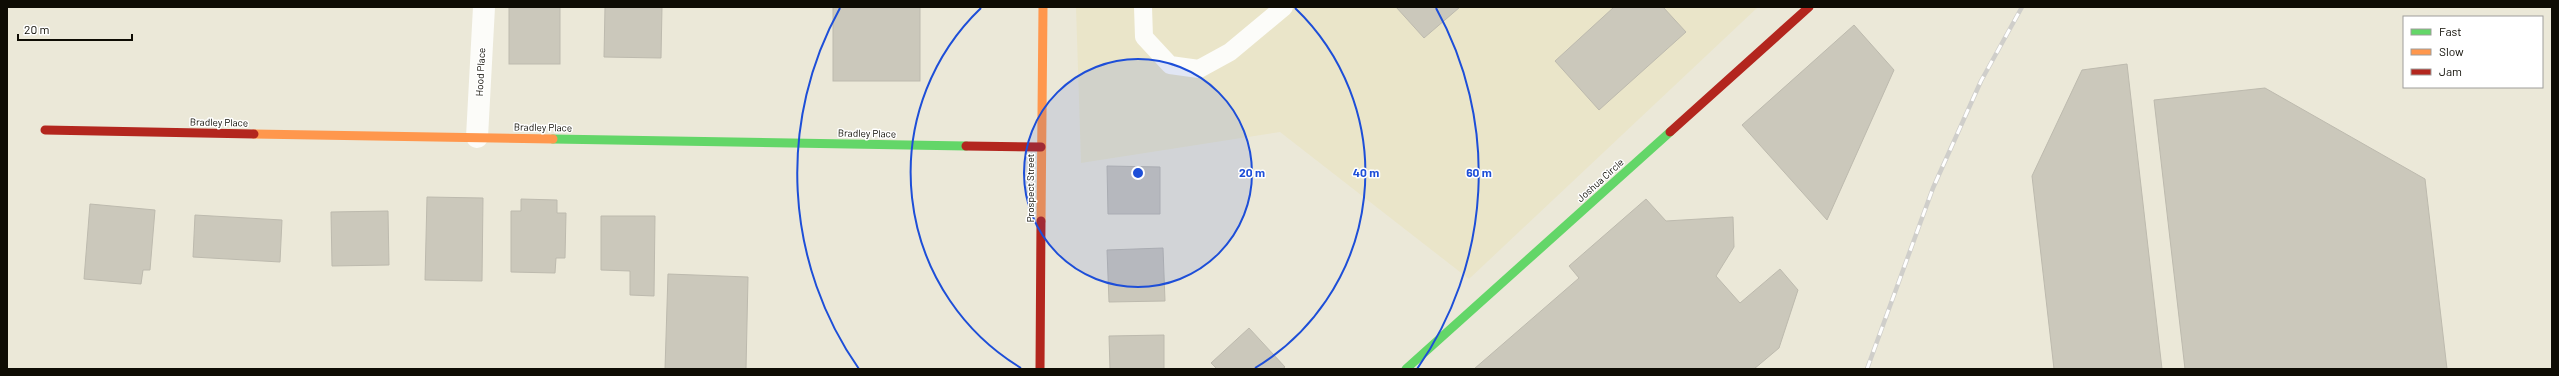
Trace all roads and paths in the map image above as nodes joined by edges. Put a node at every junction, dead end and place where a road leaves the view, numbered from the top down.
1 (484, 7) edge
2 (1043, 7) edge
3 (1143, 7) edge
4 (1284, 7) edge
5 (1809, 7) edge
6 (45, 130) dead end
7 (477, 137) junction
8 (1041, 147) junction
9 (1040, 369) edge
10 (1406, 369) edge

1 - 7 street, Hood Place
2 - 8 street, Prospect Street
3 - 4 lane
5 - 10 street, Joshua Circle
6 - 7 street, Bradley Place
7 - 8 street, Bradley Place
8 - 9 street, Prospect Street

